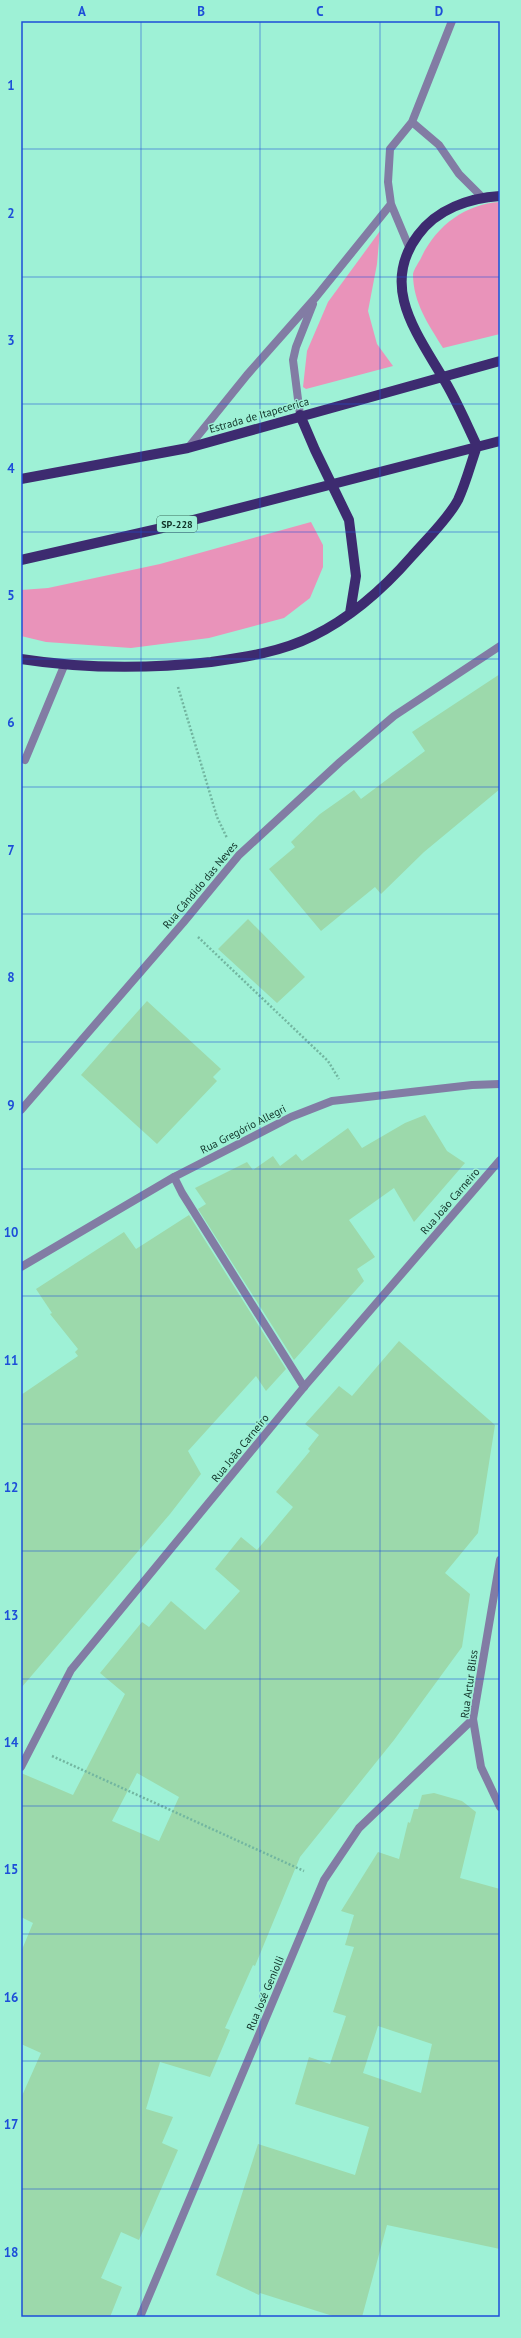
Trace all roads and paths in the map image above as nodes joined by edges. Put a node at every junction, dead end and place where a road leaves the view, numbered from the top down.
1 (452, 21) edge
2 (412, 122) junction
3 (500, 196) edge
4 (482, 197) junction
5 (391, 204) junction
6 (409, 248) junction
7 (316, 298) junction
8 (500, 361) edge
9 (444, 378) junction
10 (300, 415) junction
11 (500, 441) edge
12 (477, 446) junction
13 (188, 448) junction
14 (21, 479) edge
15 (332, 484) junction
16 (21, 560) edge
17 (350, 613) junction
18 (500, 646) edge
19 (21, 659) edge
20 (64, 666) junction
21 (177, 686) dead end
22 (25, 760) dead end
23 (229, 842) dead end
24 (200, 938) dead end
25 (328, 1061) dead end
26 (500, 1084) edge
27 (21, 1110) edge
28 (500, 1160) edge
29 (174, 1177) junction
30 (21, 1267) edge
31 (304, 1387) junction
32 (500, 1560) edge
33 (473, 1719) junction
34 (31, 1747) junction
35 (21, 1767) edge
36 (500, 1807) edge
37 (324, 1880) junction
38 (140, 2317) edge

1 - 2 street
2 - 4 street
2 - 5 street
3 - 4 main road
4 - 6 main road
5 - 6 street
5 - 7 street
6 - 9 main road
7 - 10 street
7 - 13 street
8 - 9 main road, Estrada de Itapecerica
9 - 10 main road, Estrada de Itapecerica
9 - 12 main road
10 - 13 main road, Estrada de Itapecerica
10 - 15 main road
11 - 12 main road, SP-228
12 - 15 main road, SP-228
12 - 17 main road
13 - 14 main road, Estrada de Itapecerica
15 - 16 main road, SP-228
15 - 17 main road
17 - 20 main road
18 - 27 street, Rua Cândido das Neves
19 - 20 main road
20 - 22 street
21 - 23 path
24 - 25 path
26 - 29 street, Rua Gregório Allegri
28 - 31 street, Rua João Carneiro
29 - 30 street, Rua Gregório Allegri
29 - 31 street
31 - 34 street, Rua João Carneiro
32 - 33 street, Rua Artur Bliss
33 - 36 street, Rua Artur Bliss
33 - 37 street, Rua José Geniolli
34 - 35 street, Rua João Carneiro
34 - 37 path
37 - 38 street, Rua José Geniolli

